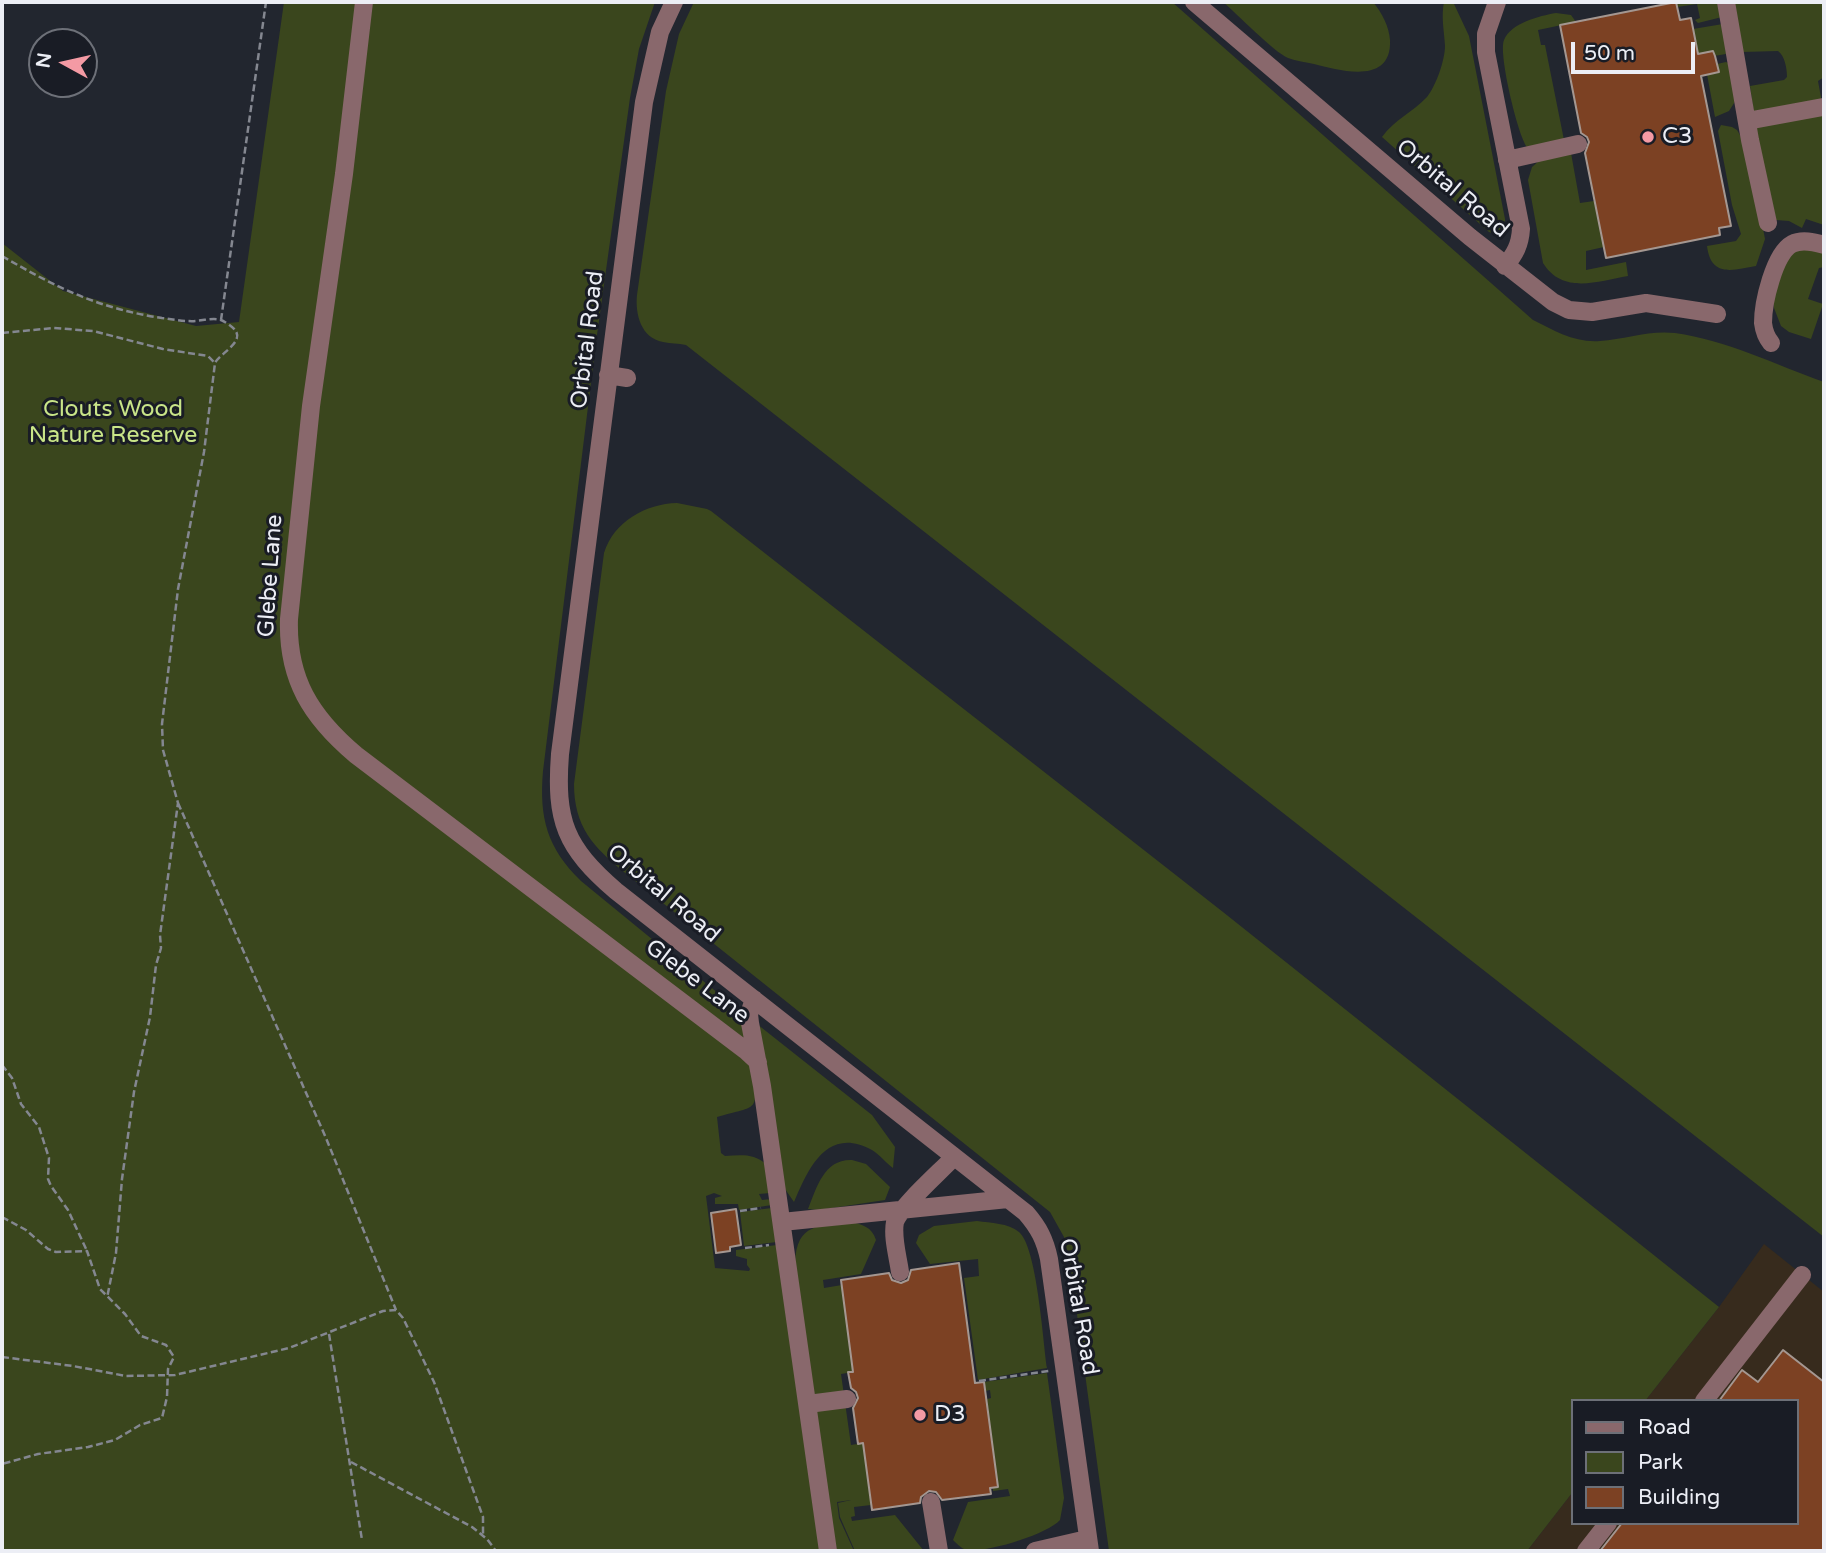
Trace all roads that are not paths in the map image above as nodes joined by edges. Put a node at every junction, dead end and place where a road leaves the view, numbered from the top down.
1 (364, 2) edge
2 (674, 2) edge
3 (1194, 2) edge
4 (1497, 2) edge
5 (1726, 2) edge
6 (1823, 107) edge
7 (1747, 121) junction
8 (1578, 144) dead end
9 (1507, 160) junction
10 (1768, 223) dead end
11 (1824, 245) edge
12 (1505, 267) junction
13 (1717, 314) dead end
14 (1771, 343) dead end
15 (608, 375) junction
16 (627, 378) dead end
17 (754, 999) junction
18 (758, 1062) junction
19 (954, 1157) junction
20 (1008, 1199) junction
21 (901, 1209) junction
22 (781, 1214) junction
23 (900, 1272) dead end
24 (1802, 1275) dead end
25 (847, 1399) dead end
26 (1706, 1399) edge
27 (808, 1404) junction
28 (931, 1502) dead end
29 (1606, 1525) edge
30 (1089, 1545) edge
31 (828, 1551) edge
32 (939, 1551) edge
33 (1035, 1551) edge
34 (1586, 1551) edge

1 - 18 lane, Glebe Lane
2 - 15 lane, Orbital Road
3 - 12 lane, Orbital Road
4 - 9 lane
5 - 7 lane
6 - 7 lane
7 - 10 lane
8 - 9 lane
9 - 12 lane
11 - 14 lane
12 - 13 lane, Orbital Road
15 - 16 lane
15 - 17 lane, Orbital Road
17 - 18 lane, Glebe Lane
17 - 19 lane, Orbital Road
18 - 22 lane, Glebe Lane
19 - 20 lane, Orbital Road
19 - 21 lane
20 - 21 lane
20 - 30 lane, Orbital Road
21 - 22 lane
21 - 23 lane
22 - 27 lane, Glebe Lane
24 - 26 lane
25 - 27 lane
27 - 31 lane, Glebe Lane
28 - 32 lane
29 - 34 lane
30 - 33 lane

